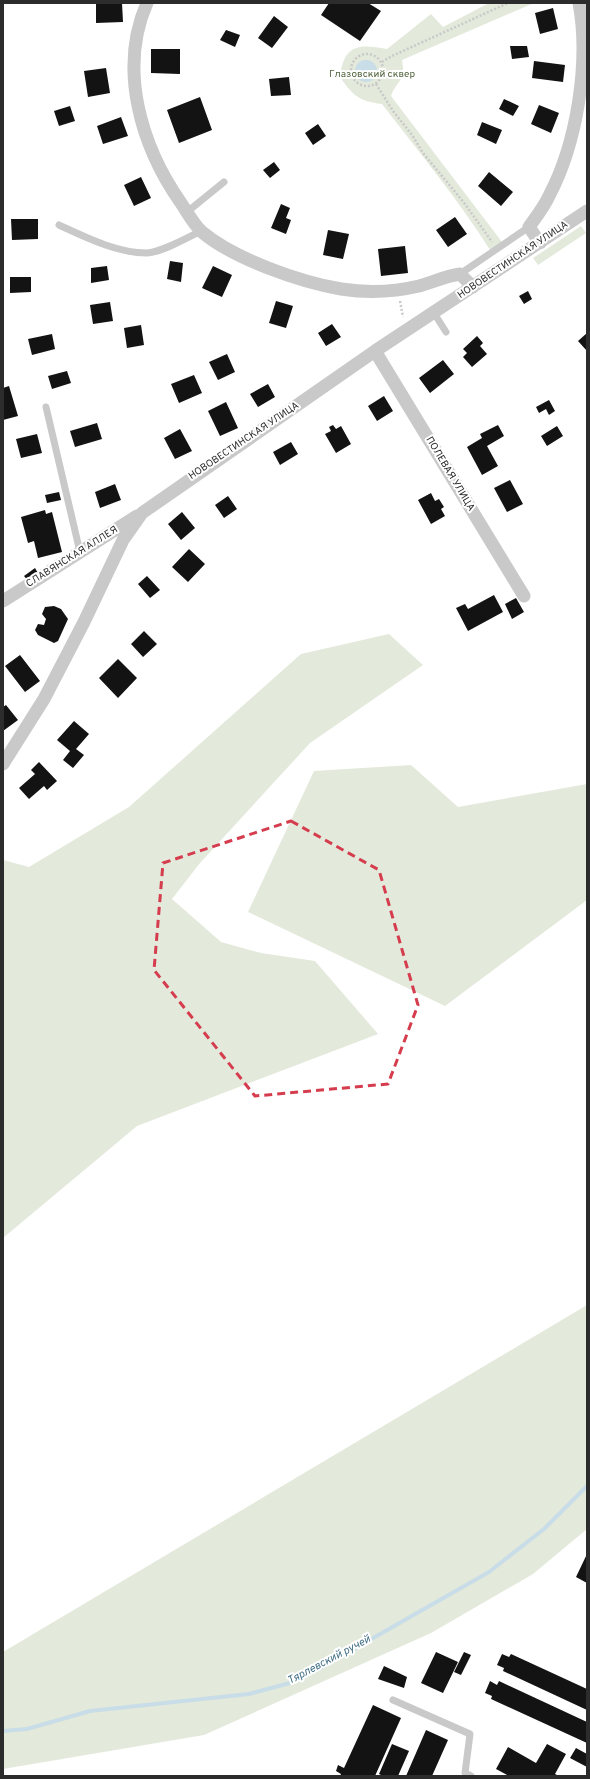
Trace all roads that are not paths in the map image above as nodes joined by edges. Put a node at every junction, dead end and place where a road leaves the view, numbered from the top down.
1 (147, 3) edge
2 (579, 3) edge
3 (224, 182) dead end
4 (587, 211) edge
5 (187, 212) junction
6 (59, 226) dead end
7 (530, 227) junction
8 (201, 231) junction
9 (540, 243) junction
10 (460, 274) junction
11 (473, 287) junction
12 (434, 313) junction
13 (446, 332) dead end
14 (375, 351) junction
15 (46, 407) dead end
16 (142, 513) junction
17 (80, 552) junction
18 (524, 596) dead end
19 (3, 601) edge
20 (3, 764) edge
21 (392, 1700) dead end
22 (467, 1775) edge

1 - 5 street
2 - 7 street
3 - 5 lane
4 - 9 street, НОВОВЕСТИНСКАЯ УЛИЦА
5 - 8 street
6 - 8 lane
7 - 9 street
7 - 10 lane
8 - 10 street
9 - 11 street, НОВОВЕСТИНСКАЯ УЛИЦА
10 - 11 street
11 - 12 street, НОВОВЕСТИНСКАЯ УЛИЦА
12 - 13 lane
12 - 14 street, НОВОВЕСТИНСКАЯ УЛИЦА
14 - 16 street, НОВОВЕСТИНСКАЯ УЛИЦА
14 - 18 street, ПОЛЕВАЯ УЛИЦА
15 - 17 lane
16 - 17 street, СЛАВЯНСКАЯ АЛЛЕЯ
16 - 20 street, НОВОВЕСТИНСКАЯ УЛИЦА
17 - 19 street, СЛАВЯНСКАЯ АЛЛЕЯ
21 - 22 lane

